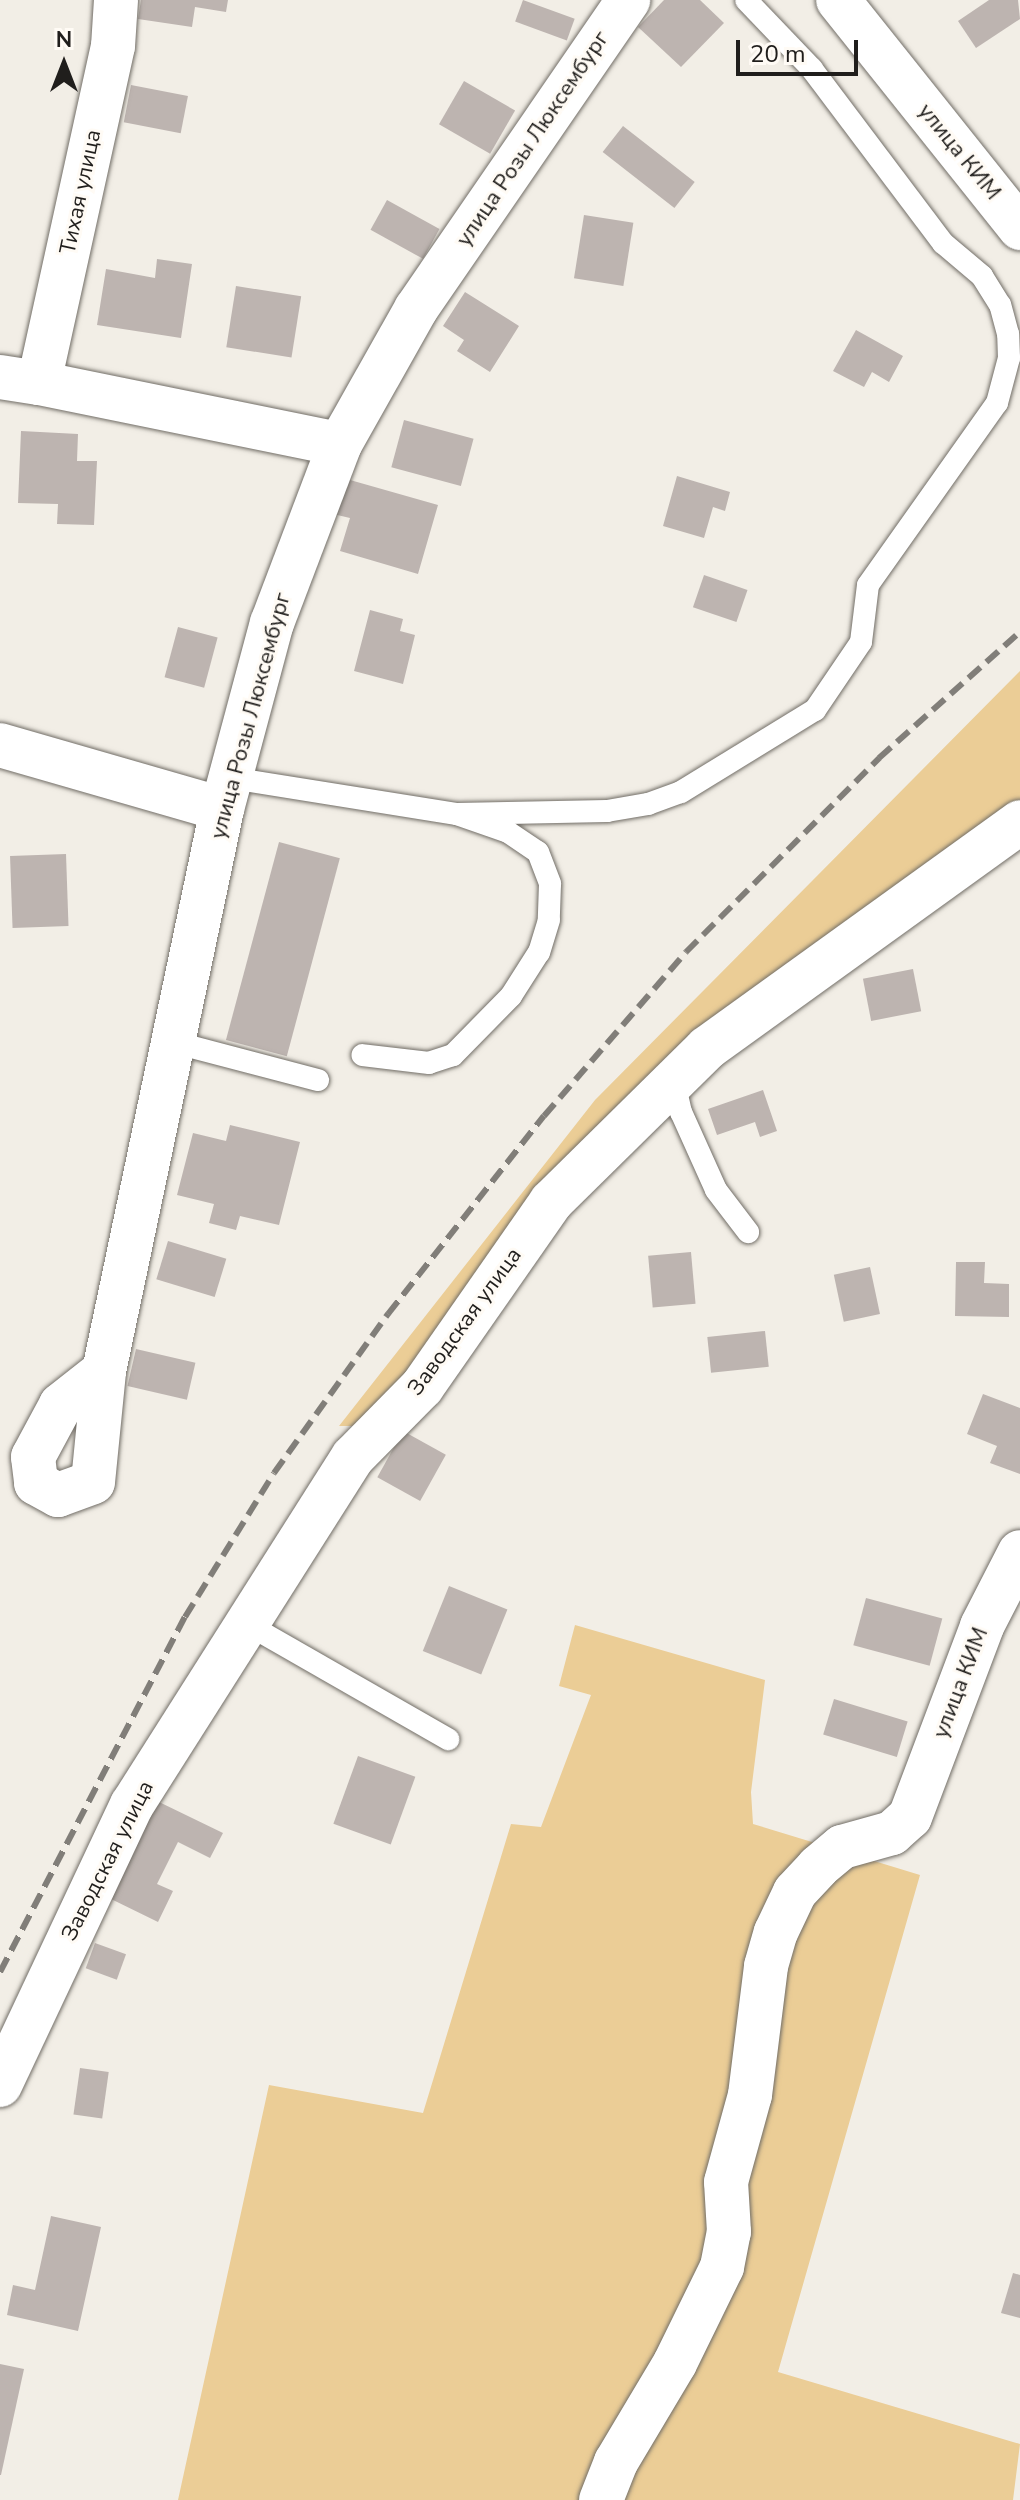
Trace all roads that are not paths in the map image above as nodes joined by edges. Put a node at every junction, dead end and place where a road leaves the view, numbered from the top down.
1 (116, 0) edge
2 (628, 0) edge
3 (746, 0) edge
4 (838, 0) edge
5 (1020, 228) edge
6 (19, 380) edge
7 (340, 444) junction
8 (0, 745) edge
9 (226, 794) junction
10 (457, 814) junction
11 (1020, 822) edge
12 (173, 1042) junction
13 (362, 1055) dead end
14 (318, 1080) dead end
15 (674, 1082) junction
16 (748, 1232) dead end
17 (104, 1371) dead end
18 (1020, 1552) edge
19 (247, 1624) junction
20 (448, 1739) dead end
21 (0, 2085) edge
22 (601, 2500) edge

1 - 6 street, Тихая улица
2 - 7 street, улица Розы Люксембург
3 - 10 lane
4 - 5 street, улица КИМ
6 - 7 street, Тихая улица
7 - 9 street, улица Розы Люксембург
8 - 9 street
9 - 10 lane
9 - 12 street, улица Розы Люксембург
10 - 13 lane
11 - 15 street, Заводская улица
12 - 14 lane
12 - 17 street, улица Розы Люксембург
15 - 16 lane
15 - 19 street, Заводская улица
18 - 22 street, улица КИМ
19 - 20 lane
19 - 21 street, Заводская улица

